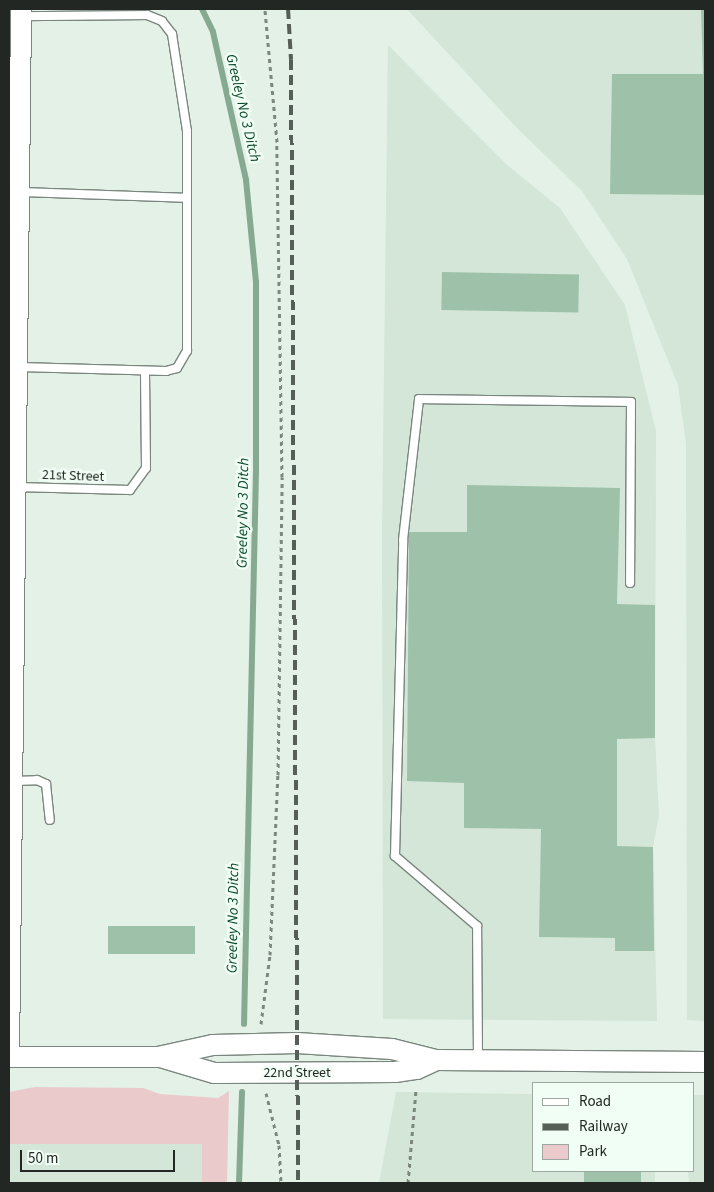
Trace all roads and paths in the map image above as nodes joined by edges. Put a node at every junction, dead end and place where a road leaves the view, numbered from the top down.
1 (265, 9) edge
2 (21, 12) edge
3 (19, 192) junction
4 (187, 198) junction
5 (17, 366) junction
6 (145, 371) junction
7 (16, 487) junction
8 (630, 583) dead end
9 (10, 755) edge
10 (12, 781) junction
11 (50, 820) dead end
12 (260, 1043) junction
13 (9, 1057) edge
14 (158, 1057) junction
15 (436, 1060) junction
16 (478, 1060) junction
17 (705, 1062) edge
18 (417, 1069) junction
19 (266, 1072) junction
20 (281, 1183) edge
21 (408, 1183) edge

1 - 12 path
2 - 3 street
2 - 4 lane
3 - 4 lane
3 - 5 street
4 - 6 lane
5 - 6 lane
5 - 7 street
6 - 7 lane, 21st Street
7 - 9 street
8 - 16 lane
9 - 10 street
10 - 11 lane
10 - 13 street
12 - 14 street, 22nd Street
12 - 15 street, 22nd Street
13 - 14 street, 22nd Street
14 - 19 street, 22nd Street
15 - 16 street, 22nd Street
15 - 18 street, 22nd Street
16 - 17 street, 22nd Street
18 - 19 street, 22nd Street
18 - 21 path
19 - 20 path

